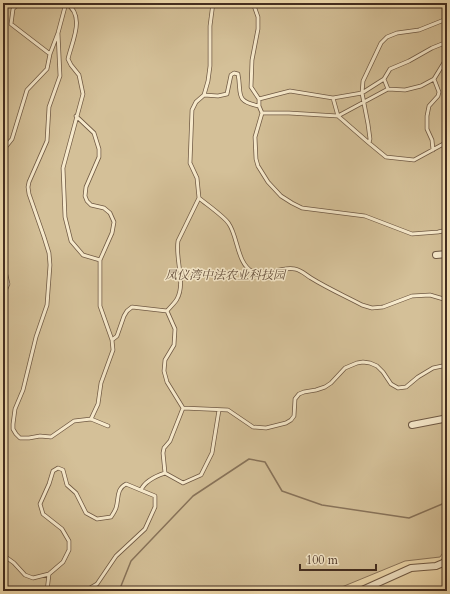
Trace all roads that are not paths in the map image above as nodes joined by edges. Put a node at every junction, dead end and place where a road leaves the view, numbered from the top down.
1 (19, 3) edge
2 (63, 3) edge
3 (67, 3) edge
4 (213, 3) edge
5 (253, 3) edge
6 (447, 20) edge
7 (58, 33) junction
8 (447, 42) edge
9 (50, 54) junction
10 (447, 59) edge
11 (384, 79) junction
12 (434, 79) junction
13 (388, 89) junction
14 (362, 93) junction
15 (204, 95) junction
16 (333, 98) junction
17 (258, 100) junction
18 (364, 102) junction
19 (259, 106) junction
20 (262, 113) junction
21 (76, 116) junction
22 (338, 116) junction
23 (447, 142) edge
24 (369, 143) junction
25 (4, 148) edge
26 (433, 150) junction
27 (3, 162) edge
28 (199, 198) junction
29 (447, 230) edge
30 (3, 253) edge
31 (447, 254) edge
32 (436, 256) dead end
33 (100, 260) junction
34 (3, 296) edge
35 (447, 300) edge
36 (167, 311) junction
37 (112, 340) junction
38 (447, 365) edge
39 (183, 408) junction
40 (219, 410) junction
41 (447, 416) edge
42 (91, 419) junction
43 (412, 424) dead end
44 (108, 426) dead end
45 (165, 473) junction
46 (141, 490) junction
47 (3, 555) edge
48 (447, 559) edge
49 (49, 574) junction
50 (47, 591) edge
51 (85, 591) edge
52 (360, 591) edge

1 - 9 lane
2 - 3 lane
3 - 7 lane
3 - 21 lane
4 - 15 lane
5 - 17 lane
6 - 14 lane
7 - 9 lane
7 - 42 lane
8 - 11 lane
9 - 25 lane
10 - 12 lane
11 - 13 lane
11 - 14 lane
12 - 13 lane
12 - 26 lane
13 - 18 lane
14 - 16 lane
14 - 18 lane
15 - 19 lane
15 - 28 lane
16 - 17 lane
16 - 22 lane
17 - 19 lane
18 - 22 lane
18 - 24 lane
19 - 20 lane
20 - 22 lane
20 - 29 lane
21 - 33 lane
21 - 33 lane
22 - 24 lane
23 - 26 lane
24 - 26 lane
25 - 27 lane
28 - 35 lane
28 - 36 lane
30 - 34 lane
31 - 32 street
33 - 37 lane
36 - 37 lane
36 - 39 lane
37 - 42 lane
38 - 40 lane
39 - 40 lane
39 - 45 lane
40 - 45 lane
41 - 43 street
42 - 44 lane
45 - 46 lane
46 - 49 lane
46 - 51 lane
47 - 49 lane
48 - 52 street
49 - 50 lane

